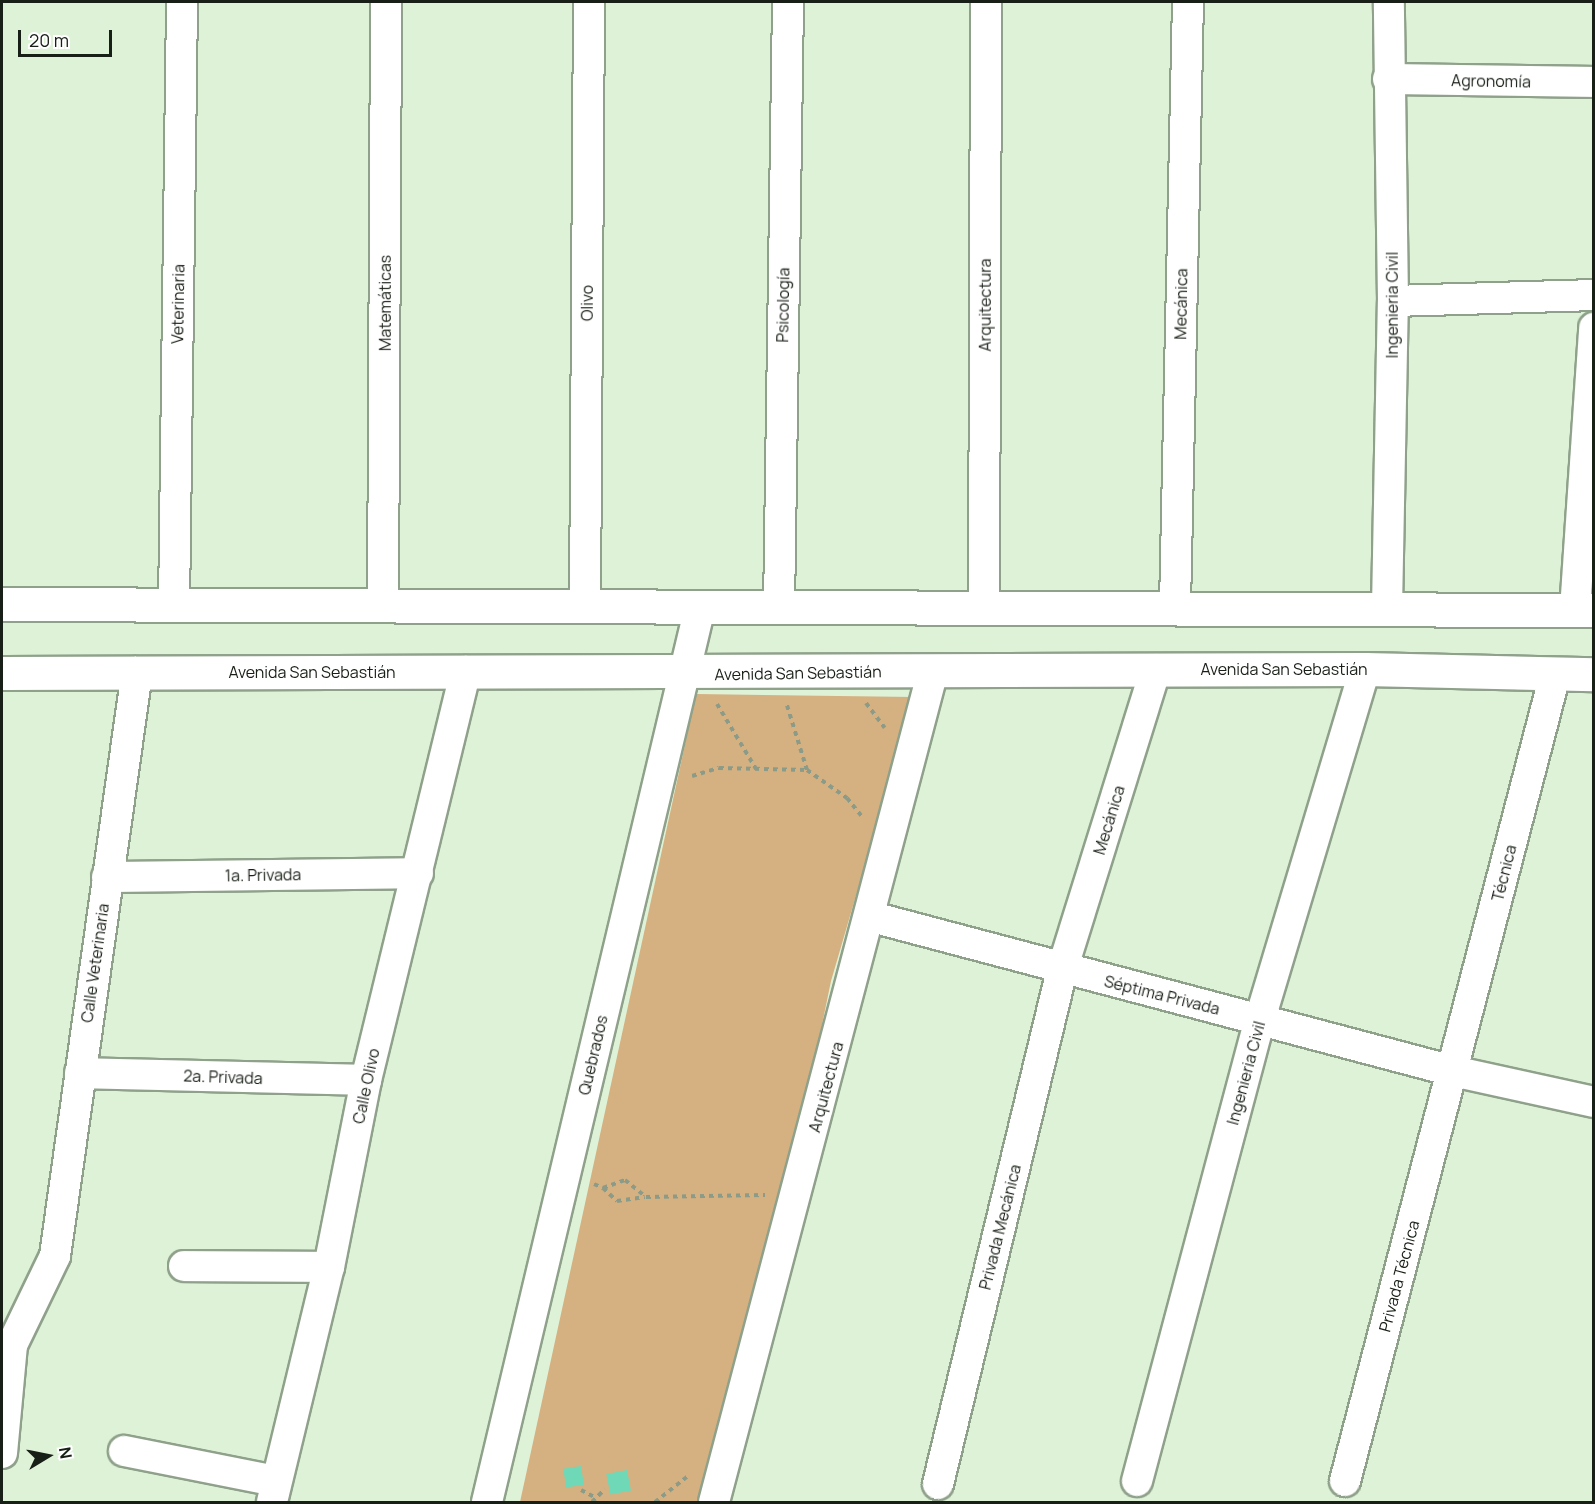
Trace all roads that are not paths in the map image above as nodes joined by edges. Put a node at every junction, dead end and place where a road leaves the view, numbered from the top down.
1 (182, 2) edge
2 (386, 2) edge
3 (589, 2) edge
4 (788, 2) edge
5 (986, 2) edge
6 (1188, 2) edge
7 (1389, 2) edge
8 (1388, 79) junction
9 (1593, 82) edge
10 (1593, 295) edge
11 (1393, 301) junction
12 (1593, 328) edge
13 (2, 604) edge
14 (383, 604) junction
15 (585, 604) junction
16 (174, 606) junction
17 (1175, 606) junction
18 (700, 608) junction
19 (1387, 608) junction
20 (779, 609) junction
21 (984, 609) junction
22 (1584, 610) edge
23 (1156, 669) junction
24 (1365, 669) junction
25 (933, 671) junction
26 (137, 672) junction
27 (466, 672) junction
28 (2, 673) edge
29 (1593, 674) edge
30 (682, 675) junction
31 (1555, 675) junction
32 (418, 873) junction
33 (107, 877) junction
34 (872, 917) junction
35 (1062, 970) junction
36 (1260, 1019) junction
37 (1453, 1071) junction
38 (81, 1073) junction
39 (366, 1080) junction
40 (1593, 1102) edge
41 (184, 1266) dead end
42 (329, 1267) junction
43 (124, 1451) dead end
44 (2, 1452) edge
45 (1137, 1481) dead end
46 (1346, 1481) dead end
47 (938, 1484) dead end
48 (274, 1492) edge
49 (488, 1503) edge
50 (714, 1503) edge

1 - 16 street, Veterinaria
2 - 14 street, Matemáticas
3 - 15 street, Olivo
4 - 20 street, Psicología
5 - 21 street, Arquitectura
6 - 17 street, Mecánica
7 - 8 street, Ingenieria Civil
8 - 9 street, Agronomía
8 - 11 street, Ingenieria Civil
10 - 11 street
11 - 19 street, Ingenieria Civil
12 - 22 street
13 - 16 main road
14 - 15 main road
14 - 16 main road
15 - 18 main road
17 - 19 main road
17 - 21 main road
18 - 20 main road
18 - 30 street, Quebrados
19 - 22 main road
20 - 21 main road
23 - 24 main road, Avenida San Sebastián
23 - 25 main road, Avenida San Sebastián
23 - 35 street, Mecánica
24 - 31 main road, Avenida San Sebastián
24 - 36 street, Ingenieria Civil
25 - 30 main road, Avenida San Sebastián
25 - 34 street, Arquitectura
26 - 27 main road, Avenida San Sebastián
26 - 28 main road, Avenida San Sebastián
26 - 33 street, Calle Veterinaria
27 - 30 main road, Avenida San Sebastián
27 - 32 street, Calle Olivo
29 - 31 main road, Avenida San Sebastián
30 - 49 street, Quebrados
31 - 37 street, Técnica
32 - 33 street, 1a. Privada
32 - 39 street, Calle Olivo
33 - 38 street, Calle Veterinaria
34 - 35 street, Séptima Privada
34 - 50 street, Arquitectura
35 - 36 street, Séptima Privada
35 - 47 street, Privada Mecánica
36 - 37 street, Séptima Privada
36 - 45 street, Ingenieria Civil
37 - 40 street, Séptima Privada
37 - 46 street, Privada Técnica
38 - 39 street, 2a. Privada
38 - 44 street, Calle Veterinaria
39 - 42 street, Calle Olivo
41 - 42 street
42 - 48 street, Calle Olivo
43 - 48 street

